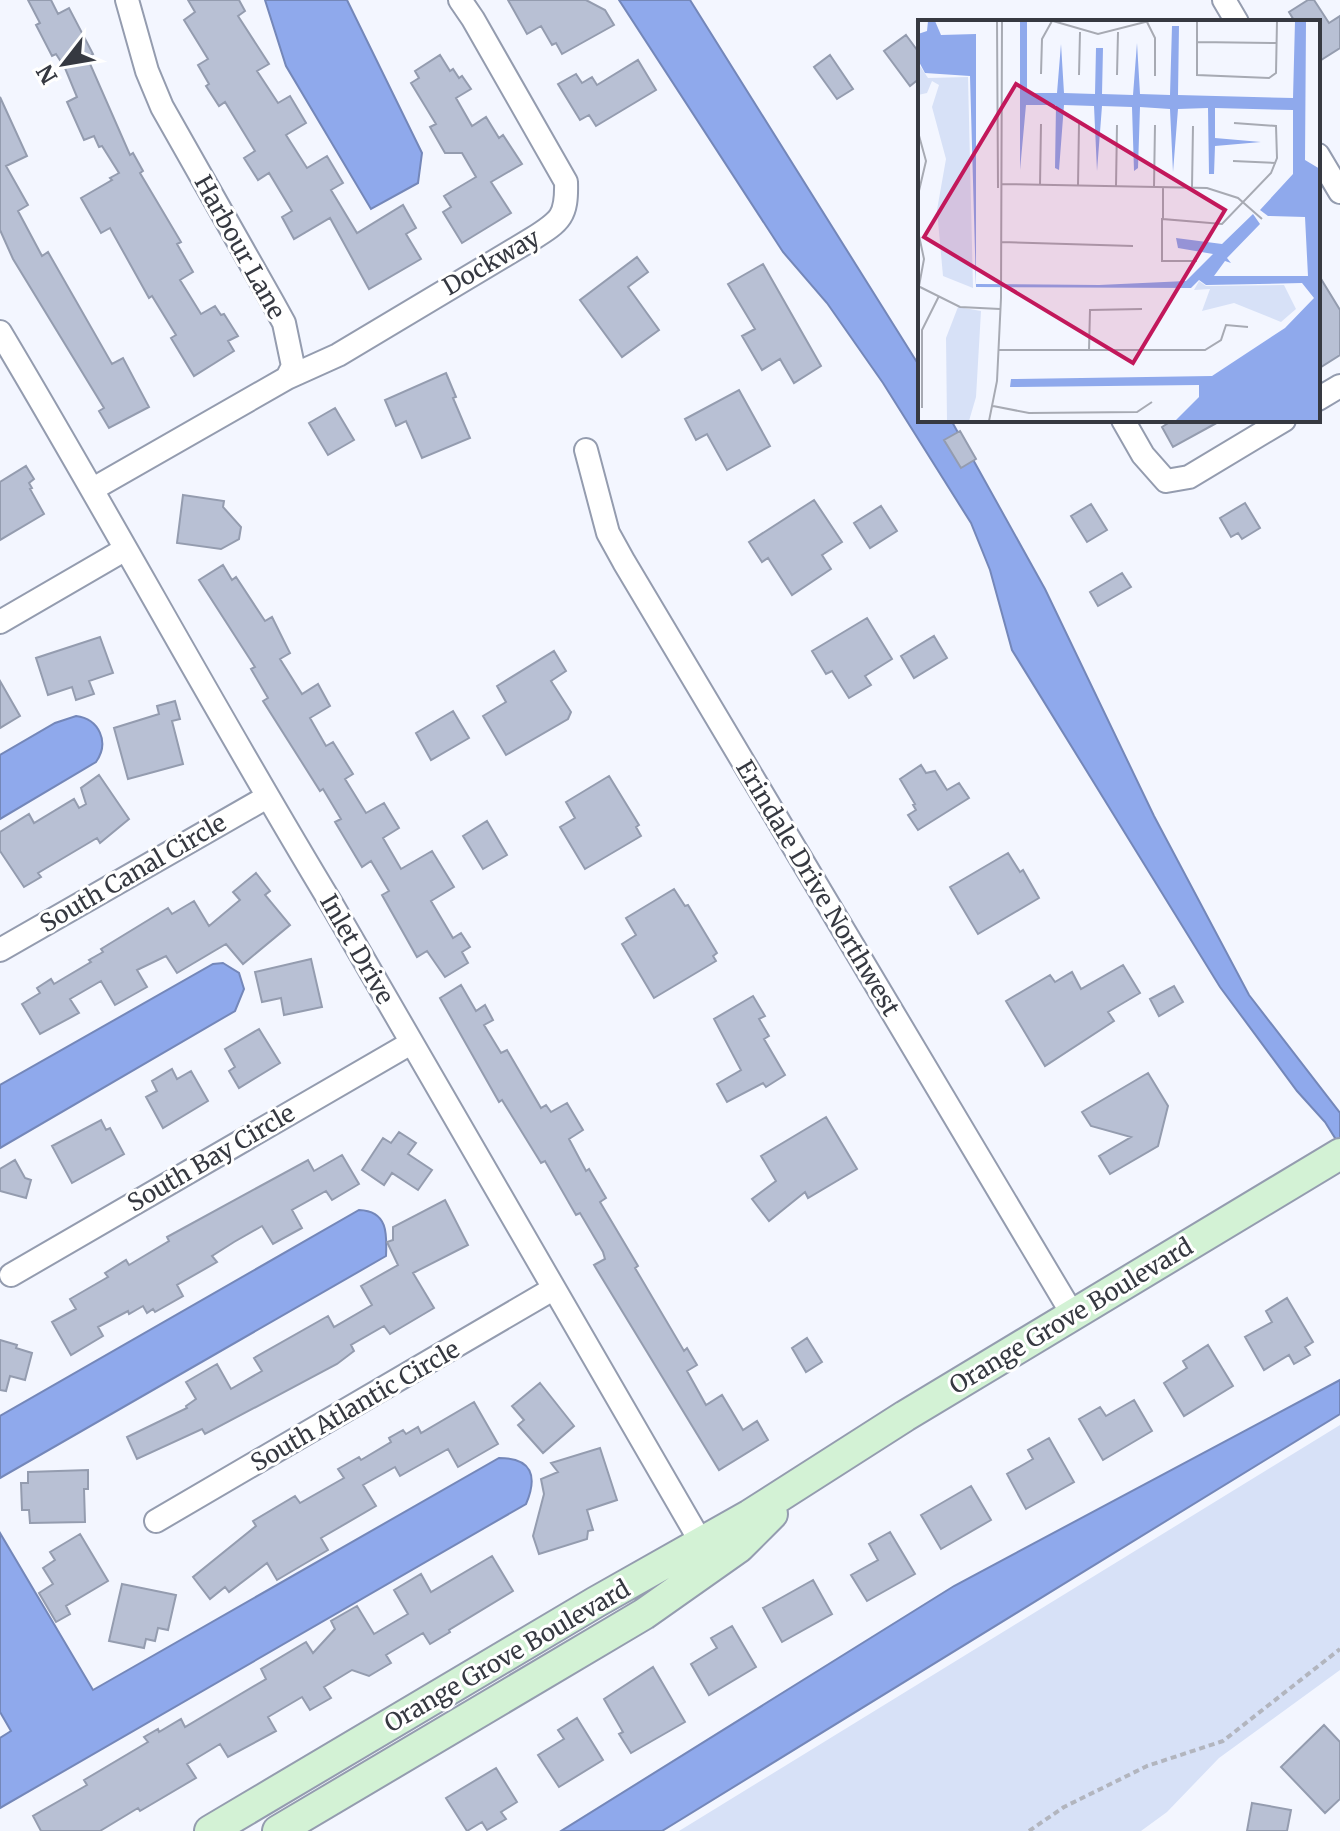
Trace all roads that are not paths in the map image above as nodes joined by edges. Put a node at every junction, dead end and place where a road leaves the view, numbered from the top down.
1 (127, 0) edge
2 (460, 0) edge
3 (1224, 0) edge
4 (1236, 20) edge
5 (1320, 158) edge
6 (1340, 192) edge
7 (0, 332) edge
8 (287, 378) junction
9 (1340, 386) edge
10 (1320, 398) edge
11 (1124, 422) edge
12 (1281, 422) edge
13 (586, 450) dead end
14 (93, 489) junction
15 (124, 550) junction
16 (0, 622) edge
17 (267, 797) junction
18 (0, 950) edge
19 (411, 1043) junction
20 (1340, 1154) edge
21 (11, 1275) dead end
22 (553, 1289) junction
23 (1073, 1315) junction
24 (156, 1521) dead end
25 (708, 1554) junction
26 (210, 1831) edge
27 (278, 1831) edge

1 - 8 street, Harbour Lane
2 - 8 street, Dockway
3 - 4 street
5 - 6 street
7 - 14 street, Inlet Drive
8 - 14 street
9 - 10 street
11 - 12 street
13 - 23 street, Erindale Drive Northwest
14 - 15 street, Inlet Drive
15 - 16 street
15 - 17 street, Inlet Drive
17 - 18 street, South Canal Circle
17 - 19 street, Inlet Drive
19 - 21 street, South Bay Circle
19 - 22 street, Inlet Drive
20 - 23 street, Orange Grove Boulevard
22 - 24 street, South Atlantic Circle
22 - 25 street, Inlet Drive
23 - 25 street, Orange Grove Boulevard
25 - 26 street, Orange Grove Boulevard
25 - 27 street, Orange Grove Boulevard

